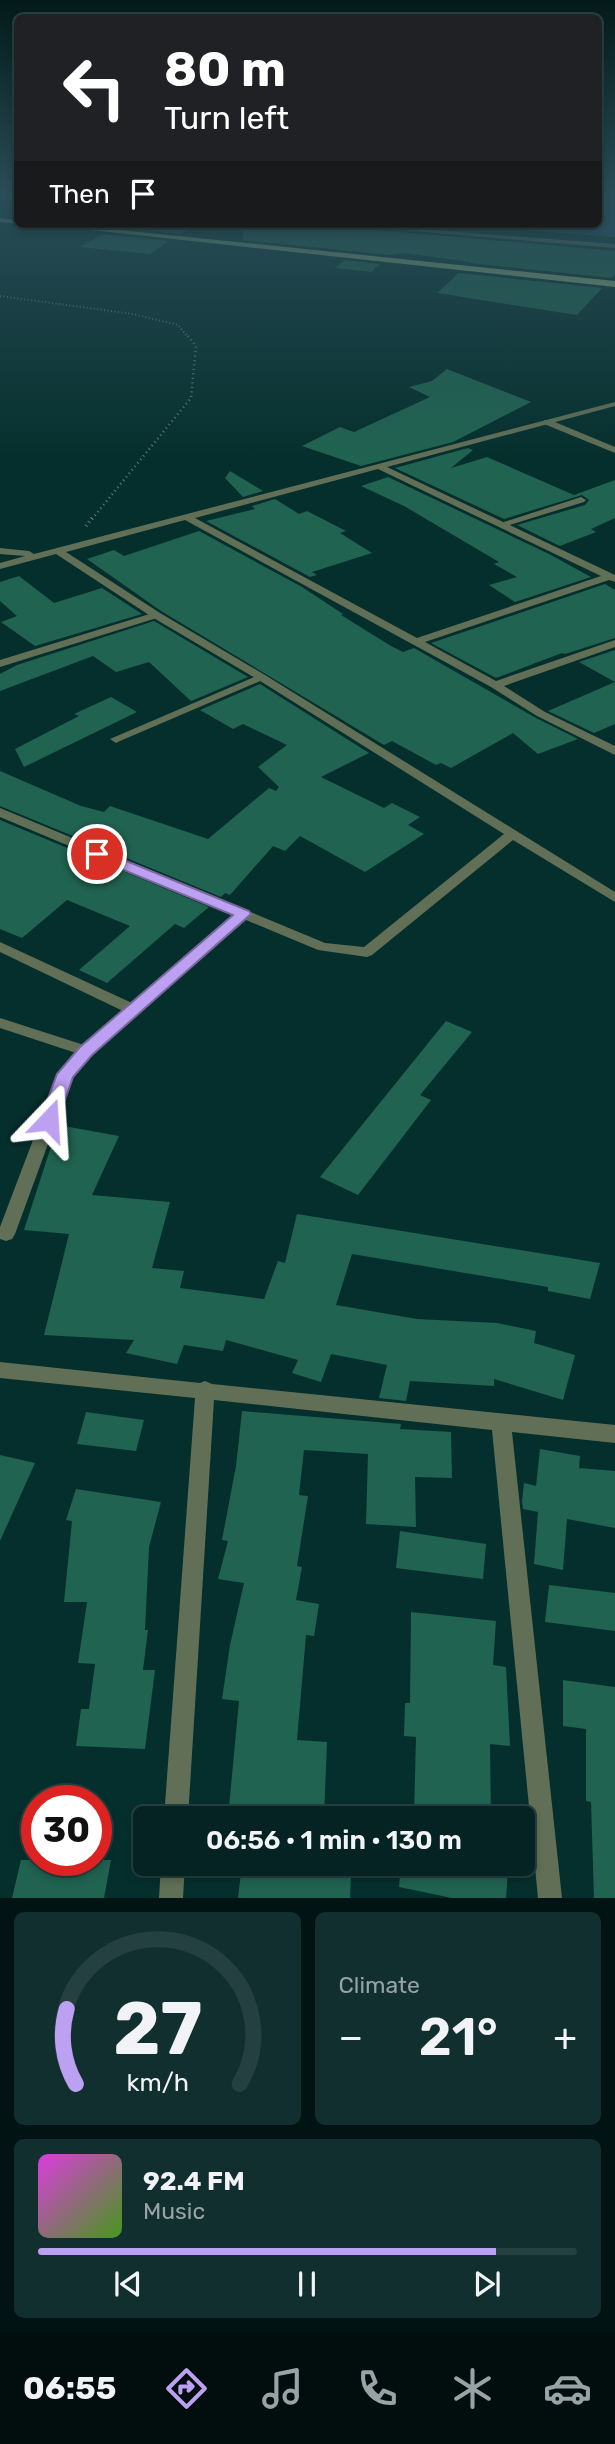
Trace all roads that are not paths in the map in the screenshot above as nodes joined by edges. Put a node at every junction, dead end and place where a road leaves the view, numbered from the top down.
1 (615, 404) edge
2 (547, 422) junction
3 (615, 450) edge
4 (379, 466) junction
5 (581, 500) dead end
6 (185, 516) junction
7 (503, 524) junction
8 (0, 551) edge
9 (58, 551) junction
10 (41, 555) junction
11 (0, 566) edge
12 (613, 577) edge
13 (156, 615) junction
14 (416, 642) junction
15 (615, 643) edge
16 (0, 664) edge
17 (261, 677) junction
18 (495, 685) junction
19 (116, 739) dead end
20 (615, 751) edge
21 (0, 812) edge
22 (512, 834) junction
23 (615, 898) edge
24 (244, 914) junction
25 (0, 946) edge
26 (133, 1010) junction
27 (0, 1024) edge
28 (86, 1051) junction
29 (6, 1234) dead end
30 (0, 1370) edge
31 (205, 1389) junction
32 (500, 1423) junction
33 (615, 1434) edge
34 (177, 1806) edge
35 (172, 1876) edge
36 (171, 1898) edge
37 (550, 1898) edge

1 - 2 street
2 - 3 street
2 - 4 street
4 - 6 street
4 - 7 street
5 - 7 street
6 - 9 street
6 - 14 street
7 - 12 street
8 - 10 street
9 - 10 street
9 - 13 street
10 - 11 street
12 - 14 street
13 - 16 street
13 - 17 street
14 - 18 street
15 - 18 street
17 - 19 street
17 - 22 street
18 - 20 street
21 - 24 street
22 - 23 street
22 - 24 street
24 - 26 street
25 - 26 street
26 - 28 street
27 - 28 street
28 - 29 street
30 - 31 street
31 - 32 street
31 - 34 street
32 - 33 street
32 - 37 street
35 - 36 street

